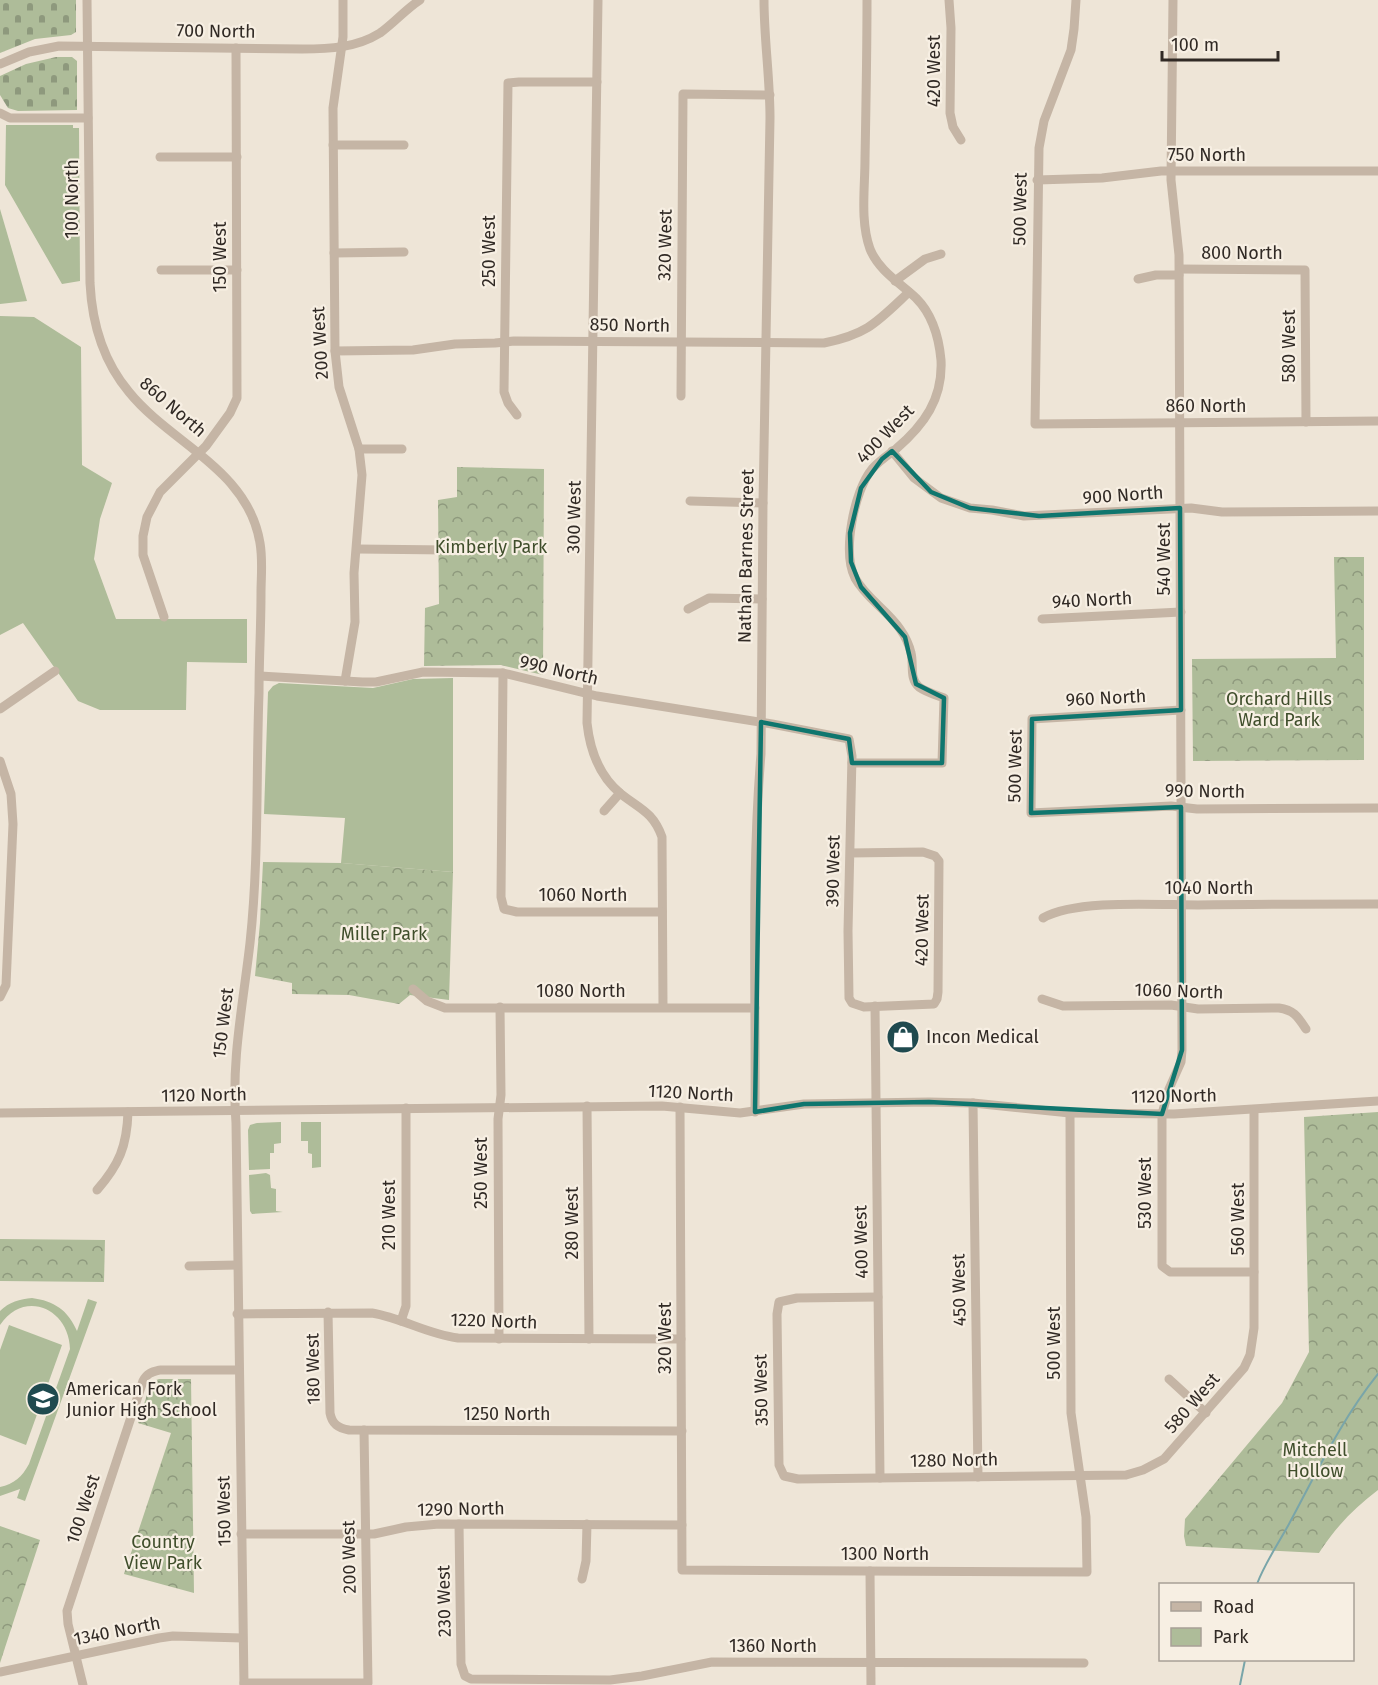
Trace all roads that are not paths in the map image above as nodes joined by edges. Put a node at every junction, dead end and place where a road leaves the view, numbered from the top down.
1 (87, 0) edge
2 (343, 0) edge
3 (420, 0) edge
4 (598, 0) edge
5 (764, 0) edge
6 (867, 0) edge
7 (949, 0) edge
8 (1076, 0) edge
9 (1173, 0) edge
10 (87, 46) junction
11 (341, 47) junction
12 (236, 48) junction
13 (0, 64) edge
14 (597, 82) junction
15 (770, 95) junction
16 (0, 113) edge
17 (88, 118) junction
18 (961, 140) dead end
19 (333, 145) junction
20 (404, 145) dead end
21 (237, 157) junction
22 (160, 158) dead end
23 (1378, 171) edge
24 (1171, 172) junction
25 (1037, 180) junction
26 (404, 252) dead end
27 (334, 253) junction
28 (941, 254) dead end
29 (161, 270) dead end
30 (237, 270) junction
31 (1305, 270) joint
32 (1179, 272) junction
33 (1138, 279) dead end
34 (896, 280) junction
35 (909, 292) junction
36 (594, 341) junction
37 (504, 342) junction
38 (681, 343) junction
39 (767, 343) junction
40 (103, 351) joint
41 (335, 351) junction
42 (681, 396) dead end
43 (517, 415) dead end
44 (1378, 420) edge
45 (1180, 422) junction
46 (1306, 422) junction
47 (1035, 424) joint
48 (359, 449) junction
49 (402, 449) dead end
50 (892, 451) junction
51 (199, 452) junction
52 (229, 482) joint
53 (690, 501) dead end
54 (763, 503) junction
55 (1180, 508) junction
56 (1378, 511) edge
57 (357, 549) junction
58 (449, 550) dead end
59 (762, 599) junction
60 (688, 609) dead end
61 (1180, 612) junction
62 (164, 617) dead end
63 (1042, 619) dead end
64 (55, 671) dead end
65 (503, 673) junction
66 (260, 676) junction
67 (345, 681) junction
68 (588, 694) junction
69 (0, 709) edge
70 (1182, 710) junction
71 (1032, 719) joint
72 (761, 722) junction
73 (849, 739) joint
74 (0, 761) edge
75 (852, 763) junction
76 (620, 793) junction
77 (1182, 807) junction
78 (1378, 808) edge
79 (604, 811) dead end
80 (1031, 813) joint
81 (850, 853) junction
82 (1182, 904) junction
83 (1378, 904) edge
84 (662, 912) junction
85 (4, 917) edge
86 (1043, 918) dead end
87 (413, 989) dead end
88 (0, 998) edge
89 (1042, 999) dead end
90 (875, 1006) junction
91 (500, 1007) junction
92 (663, 1007) junction
93 (1182, 1007) junction
94 (755, 1008) junction
95 (1306, 1029) dead end
96 (1378, 1101) edge
97 (875, 1102) junction
98 (973, 1103) junction
99 (587, 1106) junction
100 (500, 1107) junction
101 (680, 1107) junction
102 (405, 1108) junction
103 (1254, 1110) junction
104 (235, 1111) junction
105 (128, 1112) junction
106 (755, 1112) junction
107 (0, 1113) edge
108 (1071, 1113) junction
109 (1162, 1114) junction
110 (97, 1190) dead end
111 (237, 1265) junction
112 (189, 1266) dead end
113 (1254, 1272) junction
114 (878, 1297) junction
115 (328, 1312) junction
116 (237, 1314) junction
117 (401, 1321) junction
118 (1254, 1328) joint
119 (498, 1339) junction
120 (589, 1339) junction
121 (681, 1339) junction
122 (238, 1370) junction
123 (1169, 1379) dead end
124 (1206, 1413) junction
125 (335, 1425) joint
126 (364, 1430) junction
127 (681, 1431) junction
128 (1079, 1475) junction
129 (1126, 1475) joint
130 (784, 1476) joint
131 (978, 1477) junction
132 (880, 1478) junction
133 (459, 1524) junction
134 (587, 1524) junction
135 (682, 1525) junction
136 (241, 1534) junction
137 (365, 1534) junction
138 (682, 1570) joint
139 (870, 1571) junction
140 (1087, 1572) joint
141 (582, 1579) dead end
142 (242, 1638) junction
143 (76, 1656) junction
144 (871, 1662) junction
145 (1084, 1663) dead end
146 (0, 1672) edge
147 (465, 1676) joint
148 (244, 1684) edge
149 (83, 1685) edge
150 (871, 1685) edge

1 - 10 street
2 - 11 street, 200 West
3 - 11 street, 700 North
4 - 14 street, 300 West
5 - 15 street, Nathan Barnes Street
6 - 34 street, 400 West
7 - 18 street, 420 West
8 - 25 street, 500 West
9 - 24 street, 540 West
10 - 12 street, 700 North
10 - 13 street, 700 North
10 - 17 street, 100 North
11 - 12 street, 700 North
11 - 19 street, 200 West
12 - 21 street, 150 West
14 - 36 street, 300 West
14 - 37 street, 250 West
15 - 38 street, 320 West
15 - 39 street, Nathan Barnes Street
16 - 17 street
17 - 40 street, 100 North
19 - 20 street
19 - 27 street, 200 West
21 - 22 street
21 - 30 street, 150 West
23 - 24 street, 750 North
24 - 25 street, 750 North
24 - 32 street, 540 West
25 - 47 street, 500 West
26 - 27 street
27 - 41 street, 200 West
28 - 34 street
29 - 30 street
30 - 51 street, 150 West
31 - 32 street, 800 North
31 - 46 street, 580 West
32 - 33 street, 800 North
32 - 45 street, 540 West
34 - 35 street, 400 West
35 - 39 street, 850 North
35 - 50 street, 400 West
36 - 37 street, 850 North
36 - 38 street, 850 North
36 - 68 street, 300 West
37 - 41 street, 850 North
37 - 43 street, 250 West
38 - 39 street, 850 North
38 - 42 street, 320 West
39 - 54 street, Nathan Barnes Street
40 - 51 street, 860 North
41 - 48 street, 200 West
44 - 46 street, 860 North
45 - 46 street, 860 North
45 - 47 street, 860 North
45 - 55 street, 540 West
48 - 49 street
48 - 57 street, 200 West
50 - 55 street, 900 North
50 - 75 street, 400 West
51 - 52 street, 860 North
51 - 62 street, 150 West
52 - 66 street, 150 West
53 - 54 street
54 - 59 street, Nathan Barnes Street
55 - 56 street, 900 North
55 - 61 street, 540 West
57 - 58 street
57 - 67 street, 200 West
59 - 60 street
59 - 72 street, Nathan Barnes Street
61 - 63 street, 940 North
61 - 70 street, 540 West
64 - 69 street
65 - 67 street, 990 North
65 - 68 street, 990 North
65 - 84 street, 1060 North
66 - 67 street, 990 North
66 - 104 street, 150 West
68 - 72 street, 990 North
68 - 76 street, 300 West
70 - 71 street, 960 North
70 - 77 street, 540 West
71 - 80 street, 500 West
72 - 73 street, 990 North
72 - 94 street, Nathan Barnes Street
73 - 75 street, 390 West
74 - 85 street
75 - 81 street, 390 West
76 - 79 street
76 - 84 street, 300 West
77 - 78 street, 990 North
77 - 80 street, 990 North
77 - 82 street, 540 West
81 - 90 street, 390 West
81 - 90 street, 420 West
82 - 83 street, 1040 North
82 - 86 street, 1040 North
82 - 93 street, 540 West
84 - 92 street, 300 West
85 - 88 street
87 - 91 street, 1080 North
89 - 93 street, 1060 North
90 - 97 street, 400 West
91 - 92 street, 1080 North
91 - 100 street, 250 West
92 - 94 street, 1080 North
93 - 95 street, 1060 North
93 - 109 street, 540 West
94 - 106 street, Nathan Barnes Street
96 - 103 street, 1120 North
97 - 98 street, 1120 North
97 - 106 street, 1120 North
97 - 114 street, 400 West
98 - 108 street, 1120 North
98 - 131 street, 450 West
99 - 100 street, 1120 North
99 - 101 street, 1120 North
99 - 120 street, 280 West
100 - 102 street, 1120 North
100 - 119 street, 250 West
101 - 106 street, 1120 North
101 - 121 street, 320 West
102 - 104 street, 1120 North
102 - 117 street, 210 West
103 - 109 street, 1120 North
103 - 113 street, 560 West
104 - 105 street, 1120 North
104 - 111 street, 150 West
105 - 107 street, 1120 North
105 - 110 street
108 - 109 street, 1120 North
108 - 128 street, 500 West
109 - 113 street, 530 West
111 - 112 street
111 - 116 street, 150 West
113 - 118 street, 560 West
114 - 130 street, 350 West
114 - 132 street, 400 West
115 - 116 street, 1220 North
115 - 117 street, 1220 North
115 - 125 street, 180 West
116 - 122 street, 150 West
117 - 119 street, 1220 North
118 - 124 street, 580 West
119 - 120 street, 1220 North
120 - 121 street, 1220 North
121 - 127 street, 320 West
122 - 136 street, 150 West
122 - 143 street, 100 West
123 - 124 street
124 - 129 street, 580 West
125 - 126 street, 1250 North
126 - 127 street, 1250 North
126 - 137 street, 200 West
127 - 135 street, 320 West
128 - 129 street, 1280 North
128 - 131 street, 1280 North
128 - 140 street, 500 West
130 - 132 street, 1280 North
131 - 132 street, 1280 North
133 - 134 street, 1290 North
133 - 137 street, 1290 North
133 - 147 street, 230 West
134 - 135 street, 1290 North
134 - 141 street
135 - 138 street, 320 West
136 - 137 street, 1290 North
136 - 142 street, 150 West
137 - 148 street, 200 West
138 - 139 street, 1300 North
139 - 140 street, 1300 North
139 - 144 street
142 - 143 street, 1340 North
142 - 148 street, 150 West
143 - 146 street, 1340 North
143 - 149 street, 100 West
144 - 145 street, 1360 North
144 - 147 street, 1360 North
144 - 150 street

